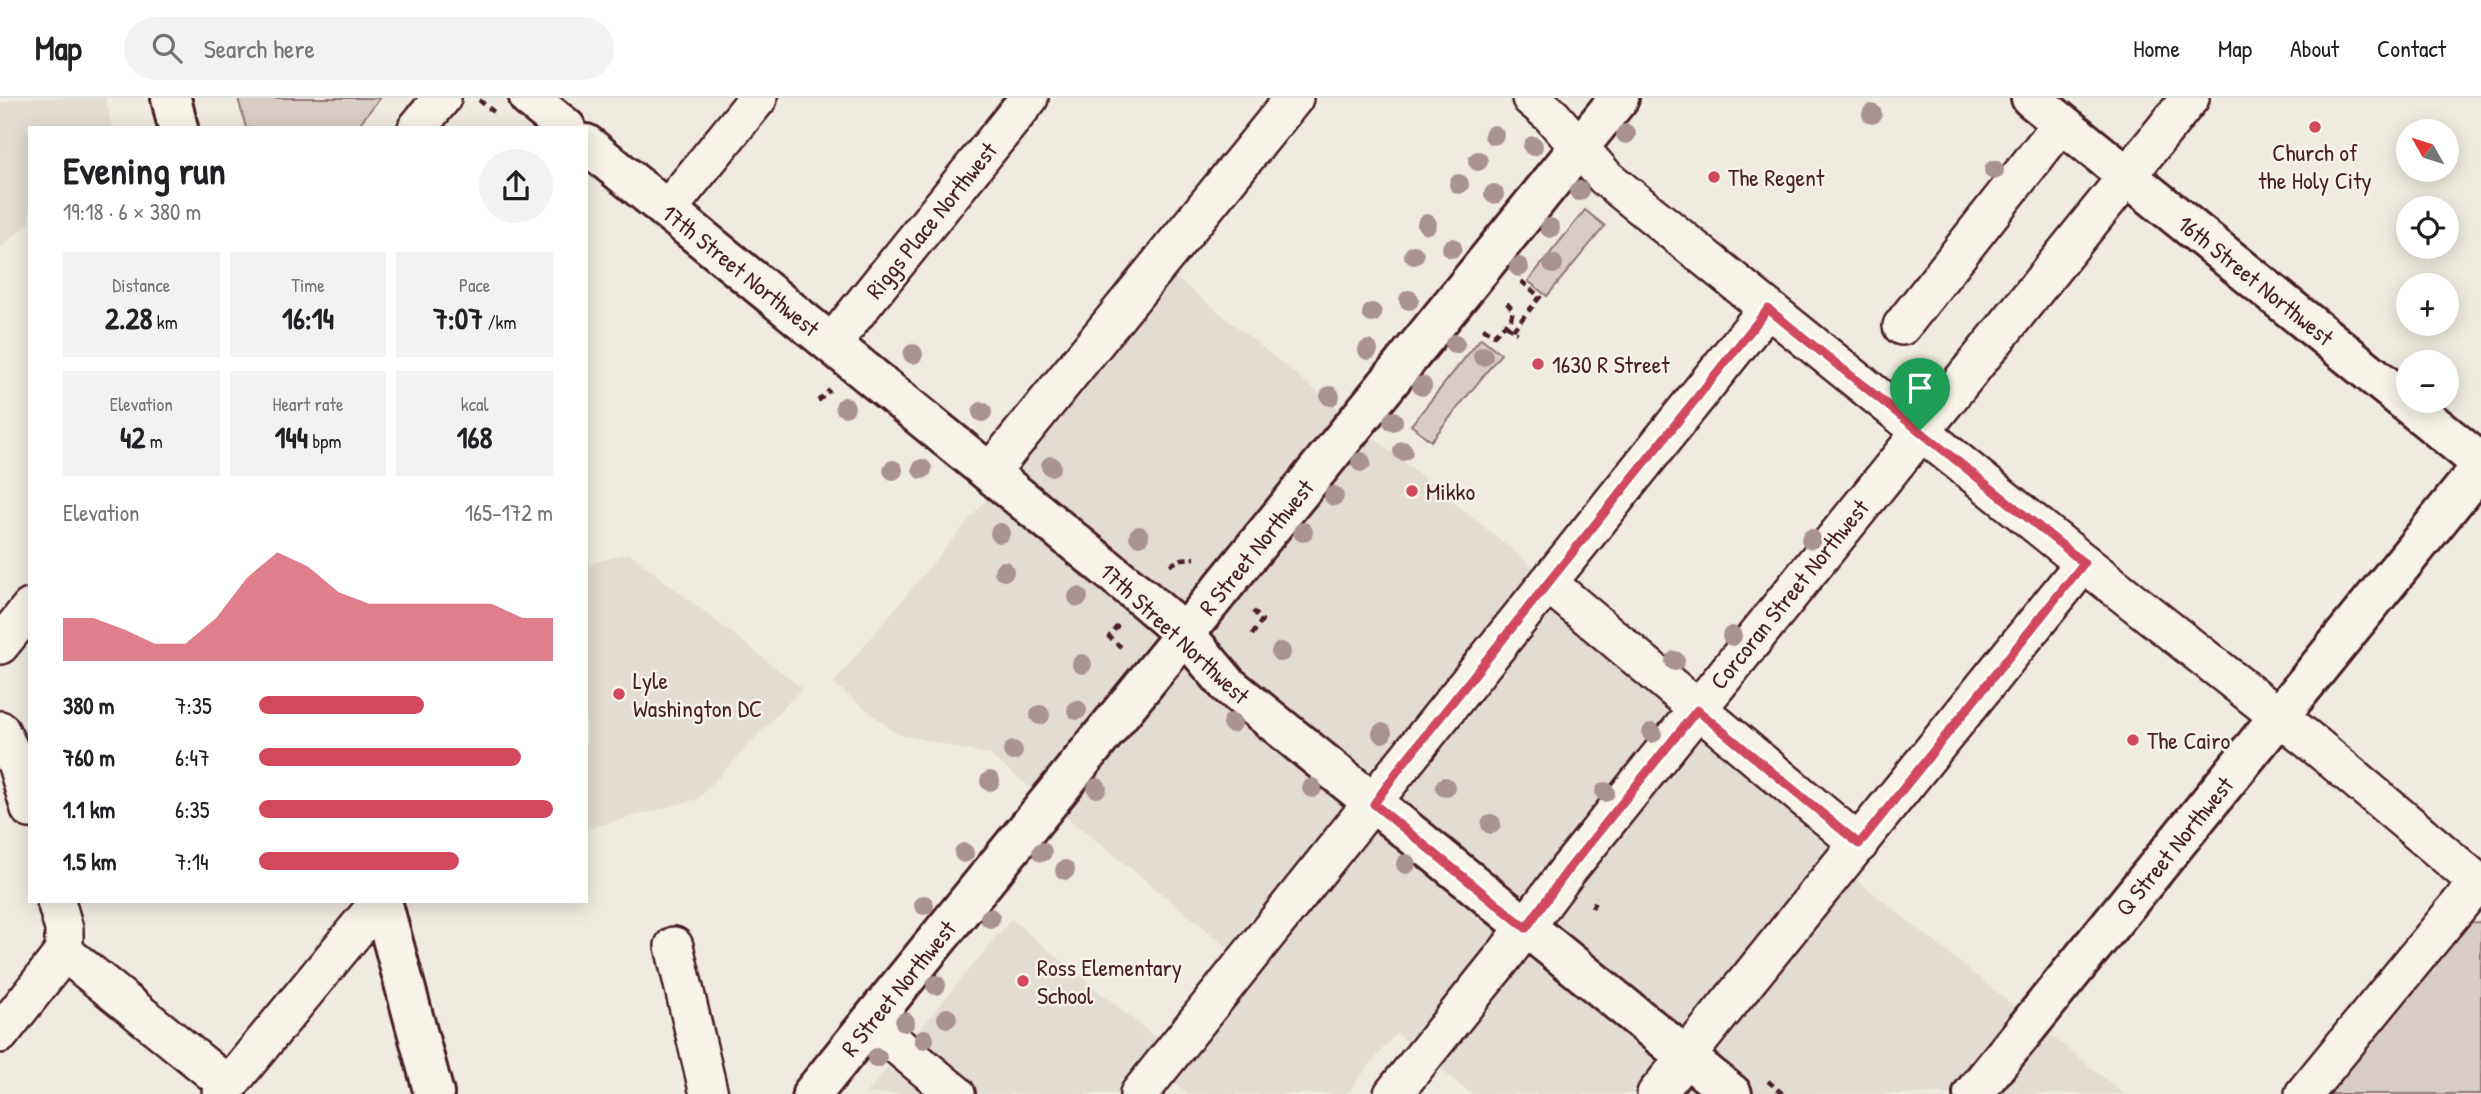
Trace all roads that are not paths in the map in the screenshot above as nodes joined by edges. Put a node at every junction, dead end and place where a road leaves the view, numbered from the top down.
1 (171, 98) edge
2 (442, 98) edge
3 (758, 98) edge
4 (1029, 98) edge
5 (1294, 98) edge
6 (1531, 98) edge
7 (1619, 98) edge
8 (2031, 98) edge
9 (2190, 98) edge
10 (514, 107) edge
11 (2062, 124) junction
12 (178, 126) edge
13 (419, 126) edge
14 (561, 126) edge
15 (588, 146) edge
16 (1580, 146) junction
17 (2128, 176) junction
18 (667, 210) junction
19 (1768, 309) junction
20 (1902, 326) dead end
21 (832, 343) junction
22 (1920, 430) junction
23 (2481, 465) edge
24 (991, 471) junction
25 (2084, 563) junction
26 (1548, 583) junction
27 (28, 610) edge
28 (1185, 634) junction
29 (0, 645) edge
30 (1697, 710) junction
31 (2279, 717) junction
32 (0, 730) edge
33 (28, 802) edge
34 (1374, 804) junction
35 (1859, 844) junction
36 (2479, 884) edge
37 (57, 903) edge
38 (379, 903) edge
39 (382, 903) edge
40 (1526, 928) junction
41 (674, 946) dead end
42 (64, 952) junction
43 (870, 1023) junction
44 (0, 1034) edge
45 (1686, 1056) junction
46 (225, 1089) edge
47 (434, 1094) edge
48 (709, 1094) edge
49 (812, 1094) edge
50 (956, 1094) edge
51 (1139, 1094) edge
52 (1393, 1094) edge
53 (1656, 1094) edge
54 (1732, 1094) edge
55 (1973, 1094) edge
56 (2304, 1094) edge

1 - 12 main road
2 - 13 street
3 - 18 street
4 - 21 street, Riggs Place Northwest
5 - 24 street
6 - 16 street
7 - 16 main road, R Street Northwest
8 - 11 main road, 16th Street Northwest
9 - 17 street, Corcoran Street Northwest
10 - 14 main road
11 - 17 main road, 16th Street Northwest
11 - 20 street
15 - 18 main road, 17th Street Northwest
16 - 19 street
16 - 28 main road, R Street Northwest
17 - 22 street, Corcoran Street Northwest
17 - 23 main road, 16th Street Northwest
18 - 21 main road, 17th Street Northwest
19 - 22 street
19 - 26 street
21 - 24 main road, 17th Street Northwest
22 - 25 street
22 - 30 street, Corcoran Street Northwest
23 - 31 main road, Q Street Northwest
24 - 28 main road, 17th Street Northwest
25 - 31 street
25 - 35 street
26 - 30 street
26 - 34 street
27 - 29 street
28 - 34 main road, 17th Street Northwest
28 - 43 main road, R Street Northwest
30 - 35 street
30 - 40 street, Corcoran Street Northwest
31 - 36 street
31 - 55 main road, Q Street Northwest
32 - 33 street
34 - 40 main road, 17th Street Northwest
34 - 51 street
35 - 45 street
36 - 56 street
37 - 42 street
38 - 46 street
39 - 47 main road
40 - 45 main road, 17th Street Northwest
40 - 52 street, Corcoran Street Northwest
41 - 48 street
42 - 44 street
42 - 46 street
43 - 49 main road, R Street Northwest
43 - 50 street
45 - 53 street
45 - 54 main road, 17th Street Northwest

